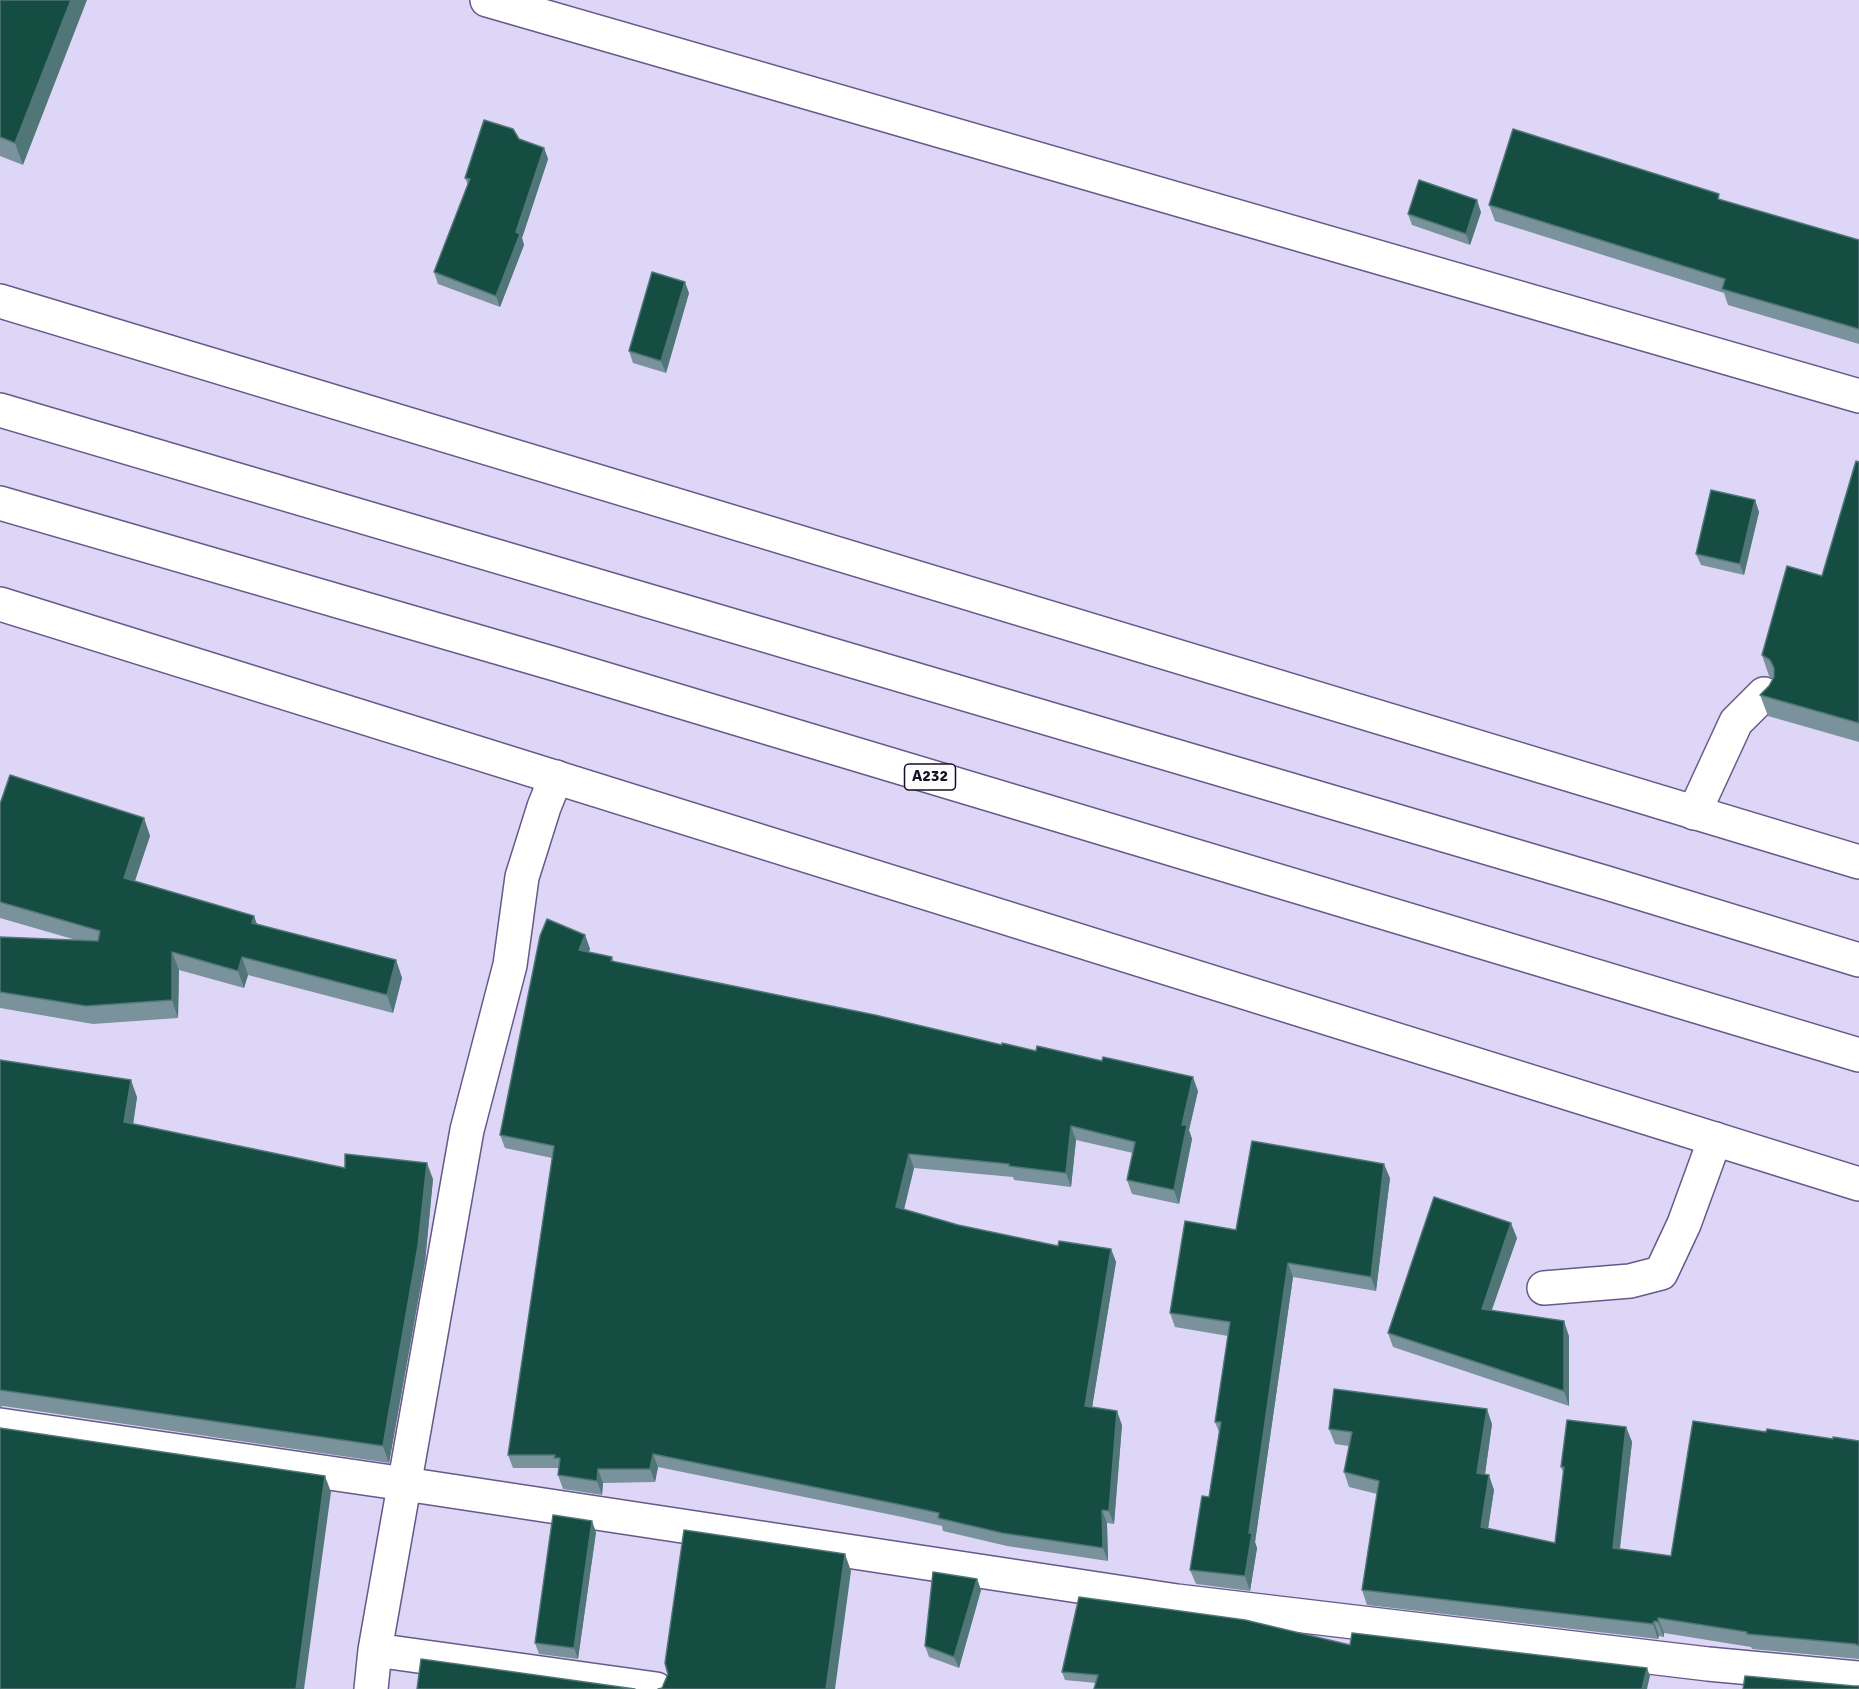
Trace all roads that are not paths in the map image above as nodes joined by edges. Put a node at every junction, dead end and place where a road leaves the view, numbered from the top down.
1 (487, 0) edge
2 (0, 301) edge
3 (1859, 396) edge
4 (0, 410) edge
5 (0, 503) edge
6 (0, 604) edge
7 (1764, 694) edge
8 (556, 777) junction
9 (1694, 813) junction
10 (1859, 862) edge
11 (1859, 960) edge
12 (1859, 1055) edge
13 (1715, 1139) junction
14 (1859, 1184) edge
15 (1544, 1288) dead end
16 (0, 1425) edge
17 (405, 1484) junction
18 (375, 1650) junction
19 (1859, 1678) edge
20 (371, 1689) edge
21 (656, 1689) edge

1 - 3 main road
2 - 9 main road
4 - 11 main road
5 - 12 main road, A232
6 - 8 main road
7 - 9 main road
8 - 13 main road
8 - 17 main road
9 - 10 main road
13 - 14 main road
13 - 15 main road
16 - 17 main road
17 - 18 main road
17 - 19 main road
18 - 20 main road
18 - 21 main road

